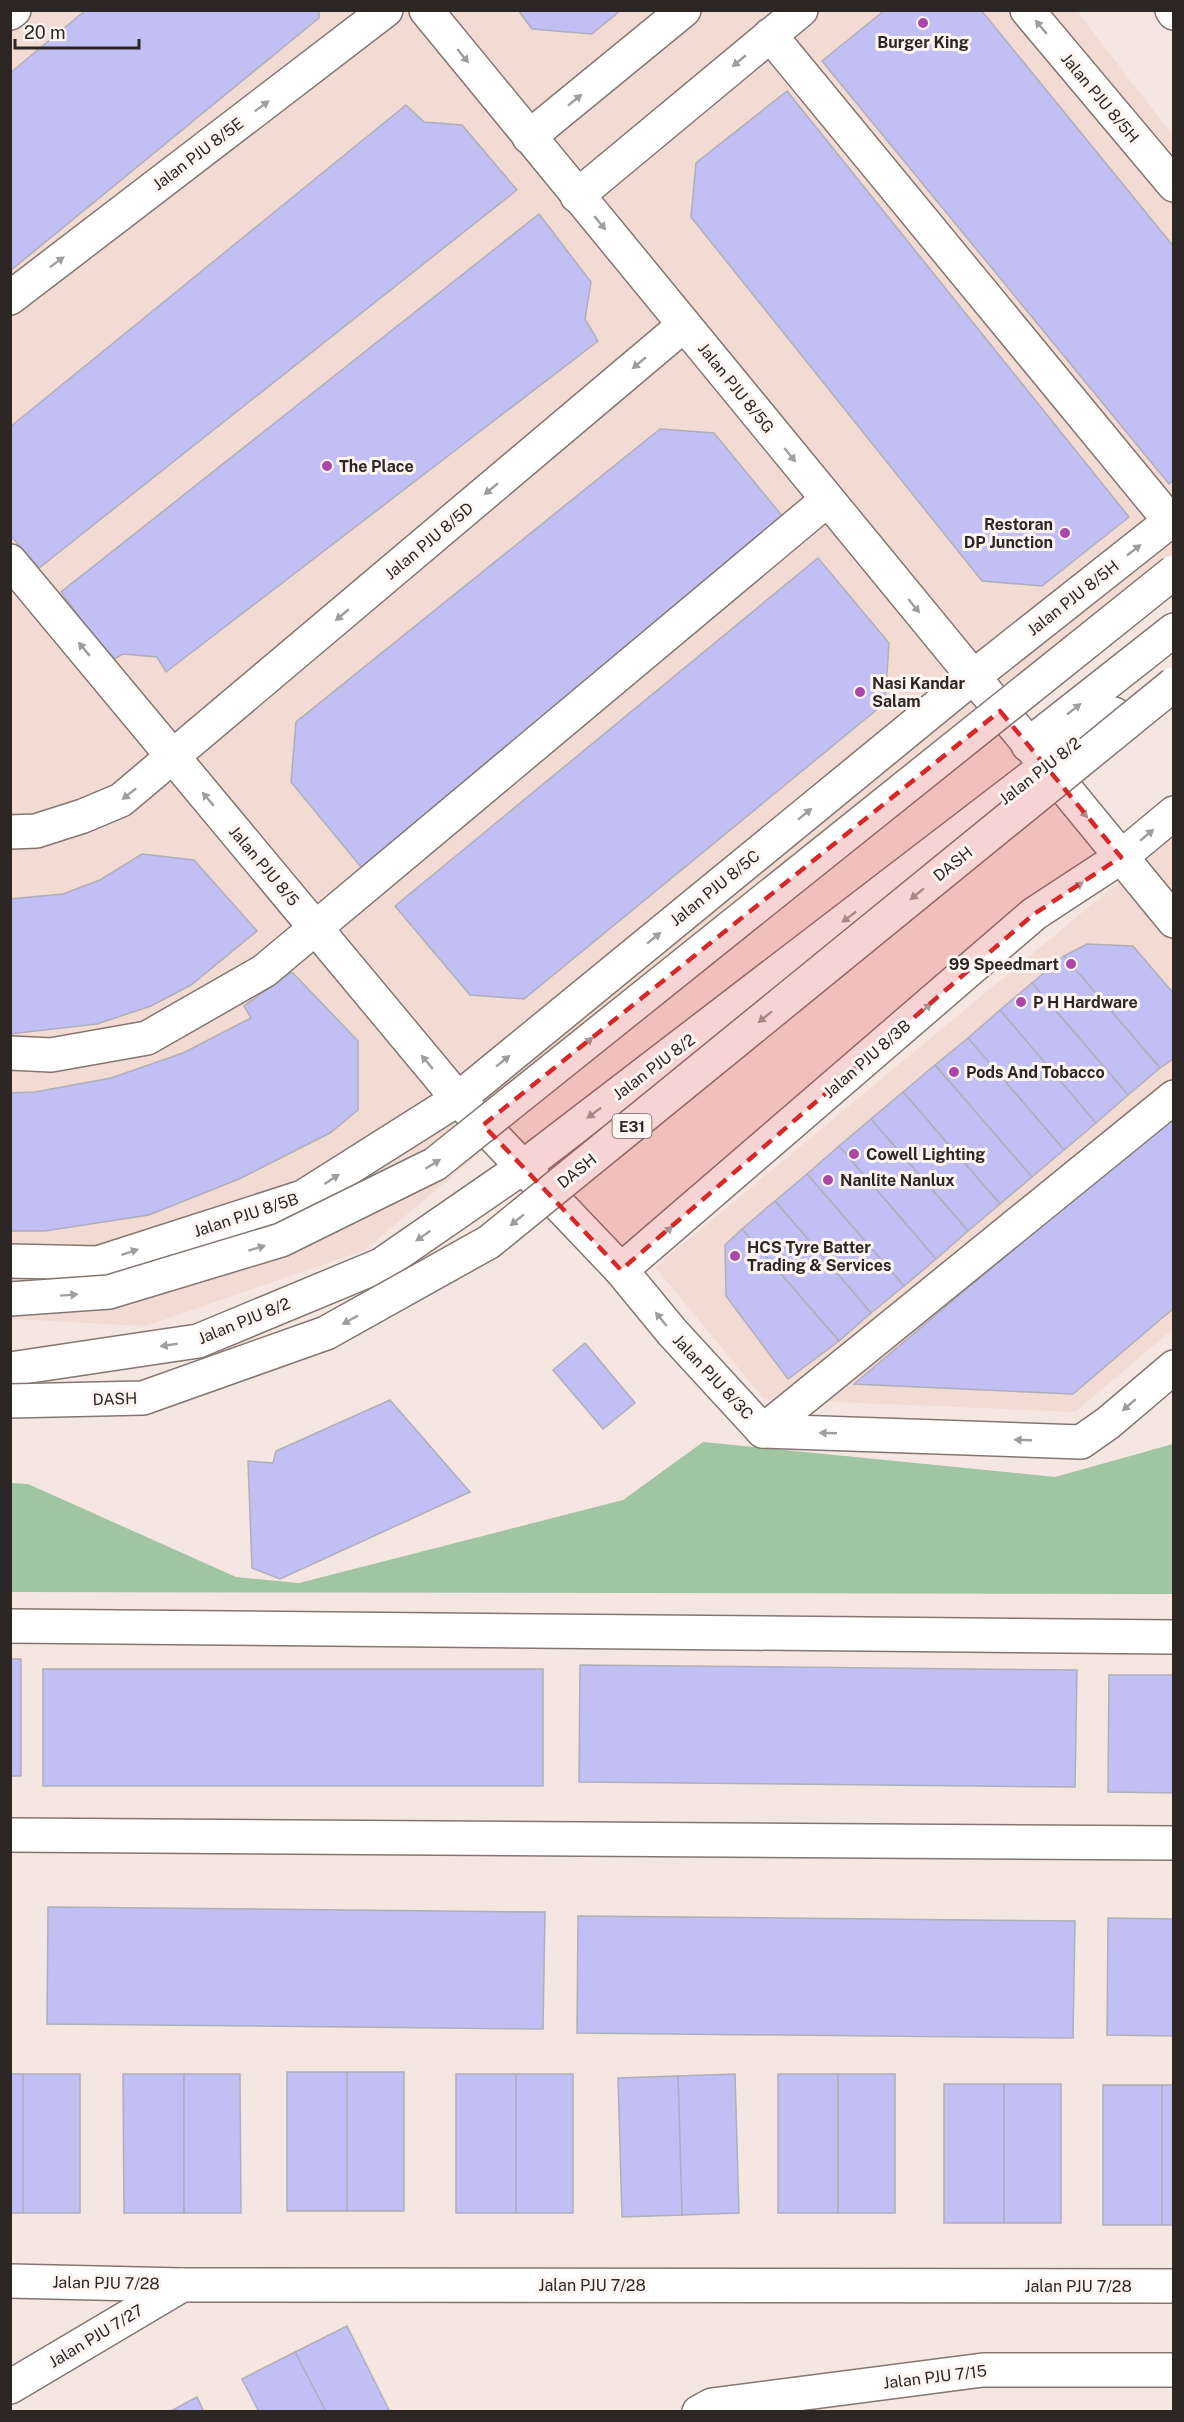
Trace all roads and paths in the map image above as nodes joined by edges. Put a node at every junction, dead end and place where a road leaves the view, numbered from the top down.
1 (386, 10) edge
2 (426, 10) edge
3 (684, 10) edge
4 (801, 10) edge
5 (1027, 10) edge
6 (770, 35) junction
7 (530, 137) junction
8 (1173, 185) edge
9 (578, 196) junction
10 (10, 298) edge
11 (684, 325) junction
12 (827, 500) junction
13 (1172, 519) edge
14 (10, 561) edge
15 (1173, 572) edge
16 (1173, 630) edge
17 (1173, 670) edge
18 (973, 677) junction
19 (1173, 684) edge
20 (1036, 755) junction
21 (174, 757) junction
22 (1173, 813) edge
23 (10, 832) edge
24 (1121, 857) junction
25 (1173, 921) edge
26 (315, 928) junction
27 (10, 1053) edge
28 (1173, 1097) edge
29 (458, 1099) junction
30 (523, 1167) junction
31 (10, 1261) edge
32 (621, 1270) junction
33 (10, 1299) edge
34 (1173, 1367) edge
35 (10, 1369) edge
36 (10, 1401) edge
37 (763, 1431) junction
38 (10, 1626) edge
39 (1173, 1637) edge
40 (10, 1835) edge
41 (1173, 1843) edge
42 (10, 2281) edge
43 (182, 2284) junction
44 (1173, 2286) edge
45 (1173, 2370) edge
46 (10, 2387) edge
47 (699, 2412) edge

10 -> 1 main road, Jalan PJU 8/5E
2 -> 7 main road, Jalan PJU 8/5G
7 -> 3 main road
4 - 6 main road
8 -> 5 main road, Jalan PJU 8/5H
6 -> 9 main road
6 - 13 main road
7 - 9 main road, Jalan PJU 8/5G
9 -> 11 main road, Jalan PJU 8/5G
11 -> 12 main road, Jalan PJU 8/5G
11 -> 21 main road, Jalan PJU 8/5D
12 -> 18 main road, Jalan PJU 8/5G
12 - 26 main road
18 -> 13 main road, Jalan PJU 8/5H
21 -> 14 main road, Jalan PJU 8/5
33 -> 15 main road, bridge
20 -> 16 main road, Jalan PJU 8/2
17 - 20 main road, Jalan PJU 8/2
18 - 20 main road, Jalan PJU 8/5G
29 -> 18 main road, Jalan PJU 8/5C
19 -> 36 main road, DASH / E31, bridge
20 -> 24 main road, Jalan PJU 8/5G
20 -> 30 main road, Jalan PJU 8/2
21 -> 23 main road, Jalan PJU 8/5D
26 -> 21 main road, Jalan PJU 8/5
24 -> 22 main road, Jalan PJU 8/3B
24 - 25 main road, Jalan PJU 8/5G
32 -> 24 main road, Jalan PJU 8/3B
26 - 27 main road
29 -> 26 main road, Jalan PJU 8/5
28 - 37 main road
29 - 30 main road, Jalan PJU 8/5
31 -> 29 main road, Jalan PJU 8/5B
30 - 32 main road, Jalan PJU 8/3C
30 -> 35 main road, Jalan PJU 8/2
37 -> 32 main road, Jalan PJU 8/3C
34 -> 37 main road, Jalan PJU 8/3C
38 - 39 main road
40 - 41 main road
42 - 43 main road, Jalan PJU 7/28
43 - 44 main road, Jalan PJU 7/28
43 - 46 main road, Jalan PJU 7/27
45 - 47 main road, Jalan PJU 7/15

